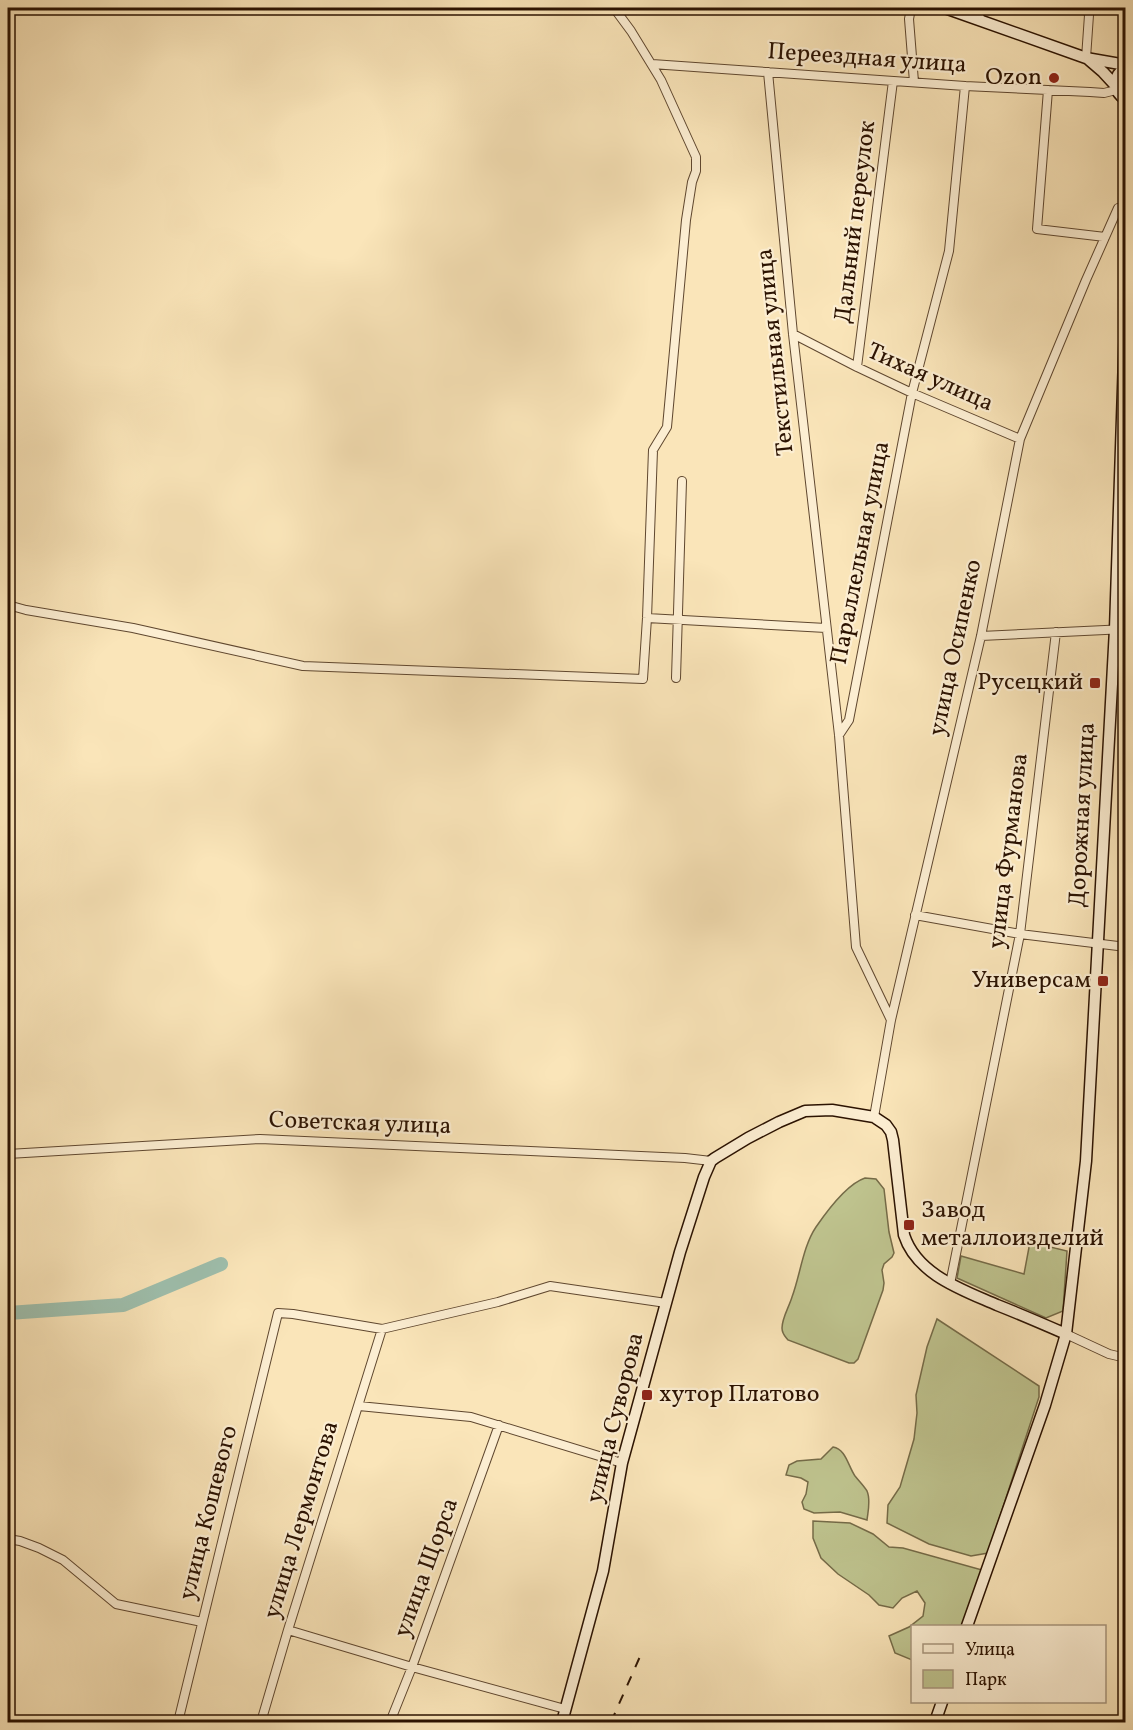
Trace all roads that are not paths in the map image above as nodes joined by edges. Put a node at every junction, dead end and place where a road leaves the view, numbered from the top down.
1 (615, 8) edge
2 (911, 8) edge
3 (945, 8) edge
4 (978, 8) edge
5 (1086, 8) edge
6 (980, 20) junction
7 (1087, 59) junction
8 (652, 64) junction
9 (1125, 66) edge
10 (768, 72) junction
11 (893, 81) junction
12 (914, 82) junction
13 (965, 86) junction
14 (1048, 90) junction
15 (1121, 95) edge
16 (1125, 206) edge
17 (1105, 237) junction
18 (1125, 297) edge
19 (793, 334) junction
20 (857, 367) junction
21 (912, 393) junction
22 (1020, 439) junction
23 (682, 481) dead end
24 (8, 605) edge
25 (647, 618) junction
26 (678, 621) junction
27 (826, 627) junction
28 (1120, 629) edge
29 (1056, 632) junction
30 (981, 636) junction
31 (676, 678) dead end
32 (839, 735) junction
33 (915, 915) junction
34 (1020, 934) junction
35 (1097, 943) junction
36 (1125, 947) edge
37 (891, 1020) junction
38 (874, 1118) junction
39 (8, 1154) edge
40 (711, 1161) junction
41 (950, 1284) junction
42 (666, 1303) junction
43 (382, 1329) junction
44 (1066, 1334) junction
45 (1125, 1358) edge
46 (359, 1406) junction
47 (498, 1425) junction
48 (622, 1463) junction
49 (8, 1539) edge
50 (202, 1622) junction
51 (967, 1625) edge
52 (288, 1630) junction
53 (412, 1666) junction
54 (941, 1703) edge
55 (565, 1709) junction
56 (178, 1722) edge
57 (261, 1722) edge
58 (390, 1722) edge
59 (562, 1722) edge
60 (935, 1722) edge

1 - 8 street
2 - 12 street
3 - 6 main road
4 - 6 street
5 - 7 street
6 - 7 main road
7 - 9 main road
7 - 15 main road
8 - 10 street, Переездная улица
8 - 25 street
9 - 15 main road
10 - 11 street, Переездная улица
10 - 19 street, Текстильная улица
11 - 12 street, Переездная улица
11 - 20 street, Дальний переулок
12 - 13 street, Переездная улица
13 - 14 street, Переездная улица
13 - 21 street, Параллельная улица
14 - 15 street, Переездная улица
14 - 17 street
16 - 17 street, улица Осипенко
17 - 22 street, улица Осипенко
18 - 28 main road, Дорожная улица
19 - 20 street, Тихая улица
19 - 27 street, Текстильная улица
20 - 21 street, Тихая улица
21 - 22 street, Тихая улица
21 - 32 street, Параллельная улица
22 - 30 street, улица Осипенко
23 - 26 street
24 - 25 street
25 - 26 street
26 - 27 street
26 - 31 street
27 - 32 street, Текстильная улица
28 - 29 street
28 - 35 main road, Дорожная улица
29 - 30 street
29 - 34 street, улица Фурманова
30 - 33 street, улица Осипенко
32 - 37 street, Параллельная улица
33 - 34 street
33 - 37 street, улица Осипенко
34 - 35 street
34 - 41 street, улица Фурманова
35 - 36 street
35 - 44 main road, Дорожная улица
37 - 38 street, улица Осипенко
38 - 40 main road
38 - 41 main road
39 - 40 street, Советская улица
40 - 42 main road, улица Суворова
41 - 44 main road
42 - 43 street
42 - 48 main road, улица Суворова
43 - 46 street, улица Лермонтова
43 - 50 street, улица Кошевого
44 - 45 street
44 - 51 main road, Дорожная улица
46 - 47 street
46 - 52 street, улица Лермонтова
47 - 48 street
47 - 53 street, улица Щорса
48 - 55 main road, улица Суворова
49 - 50 street
50 - 56 street, улица Кошевого
52 - 53 street
52 - 57 street, улица Лермонтова
53 - 55 street
53 - 58 street, улица Щорса
54 - 60 main road
55 - 59 main road, улица Суворова

